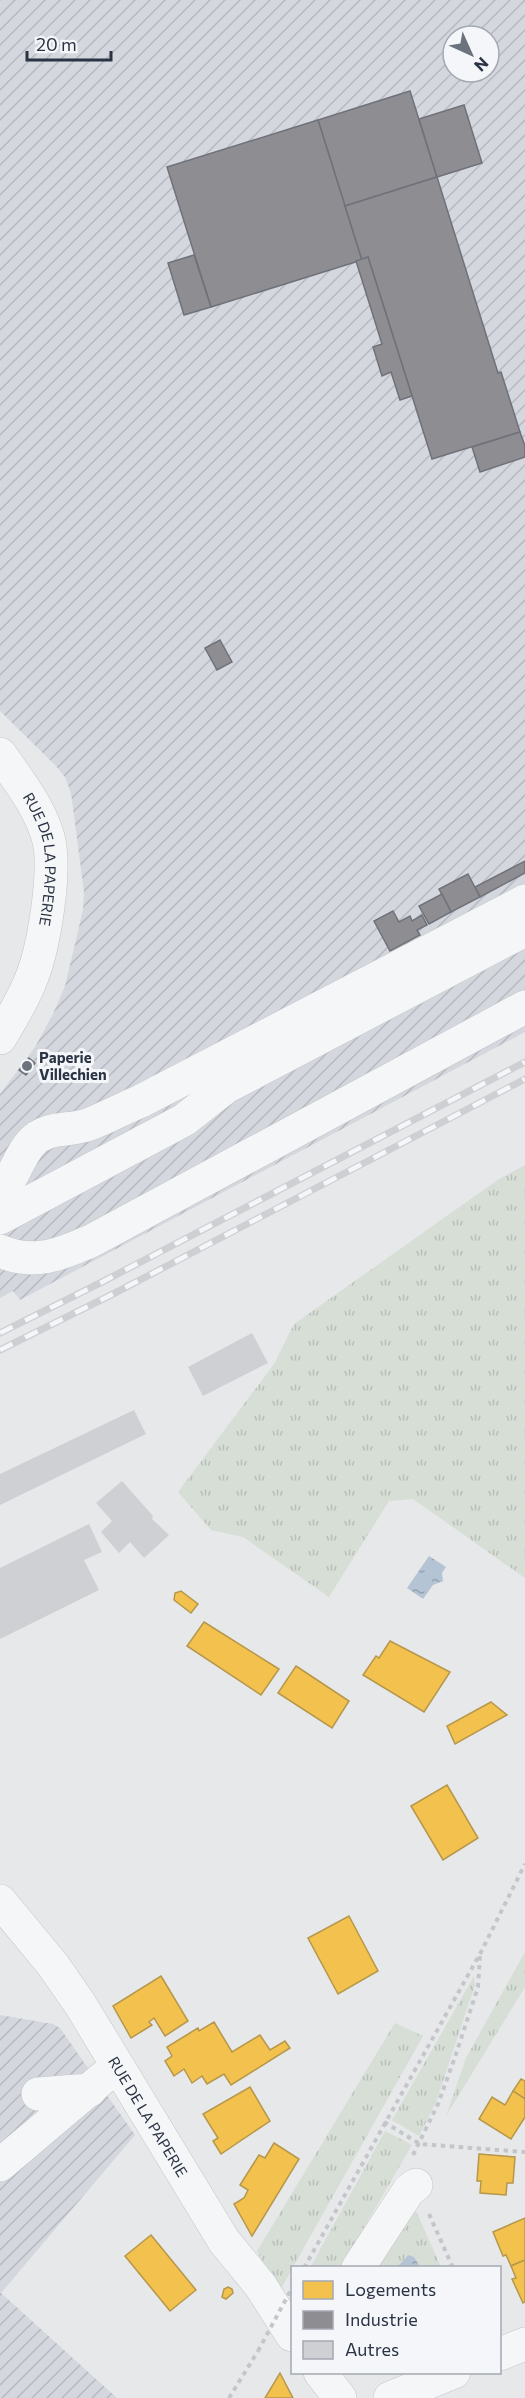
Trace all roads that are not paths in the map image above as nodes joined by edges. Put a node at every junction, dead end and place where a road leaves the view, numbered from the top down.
1 (0, 754) edge
2 (525, 901) edge
3 (525, 930) edge
4 (525, 1007) edge
5 (0, 1038) edge
6 (0, 1194) edge
7 (0, 1218) edge
8 (0, 1251) edge
9 (0, 1901) edge
10 (117, 2066) junction
11 (90, 2090) junction
12 (39, 2094) dead end
13 (0, 2165) edge
14 (416, 2186) dead end
15 (359, 2266) edge
16 (291, 2334) edge
17 (525, 2344) edge
18 (501, 2354) edge
19 (321, 2374) edge
20 (451, 2374) edge
21 (340, 2398) edge
22 (390, 2398) edge

1 - 5 street, RUE DE LA PAPERIE
2 - 6 street
3 - 7 street
4 - 8 street
9 - 10 street, RUE DE LA PAPERIE
10 - 11 street
10 - 16 street, RUE DE LA PAPERIE
11 - 12 street
11 - 13 street
14 - 15 street
17 - 18 street
19 - 21 street
20 - 22 street

